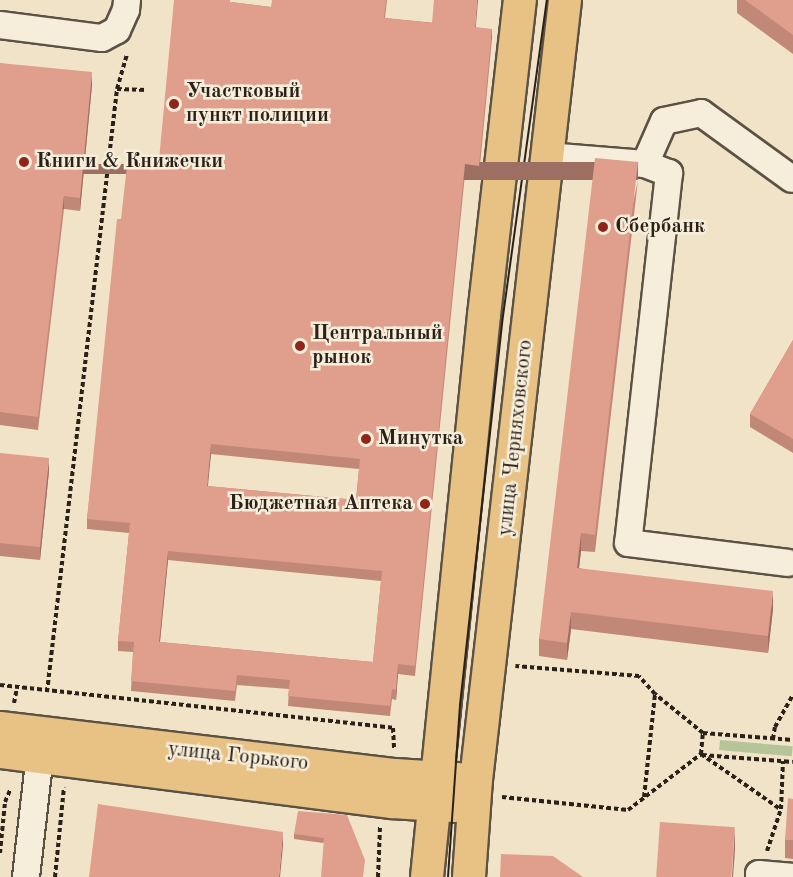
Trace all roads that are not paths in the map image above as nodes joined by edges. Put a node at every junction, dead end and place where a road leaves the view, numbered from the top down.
1 (127, 0) edge
2 (520, 0) edge
3 (565, 0) edge
4 (0, 25) edge
5 (547, 156) junction
6 (645, 164) junction
7 (792, 178) edge
8 (788, 563) dead end
9 (0, 728) edge
10 (40, 746) junction
11 (0, 752) edge
12 (435, 791) junction
13 (484, 795) junction
14 (759, 876) edge
15 (26, 877) edge
16 (427, 877) edge
17 (469, 877) edge
18 (791, 877) edge

1 - 4 street
2 - 12 main road, улица Черняховского
3 - 5 main road, улица Черняховского
5 - 6 street
5 - 13 main road, улица Черняховского
6 - 7 street
6 - 8 street
9 - 10 main road, улица Горького
10 - 11 main road, улица Горького
10 - 12 main road, улица Горького
10 - 15 street
12 - 13 main road, улица Горького
12 - 16 main road, улица Черняховского
13 - 17 main road, улица Черняховского
14 - 18 street

